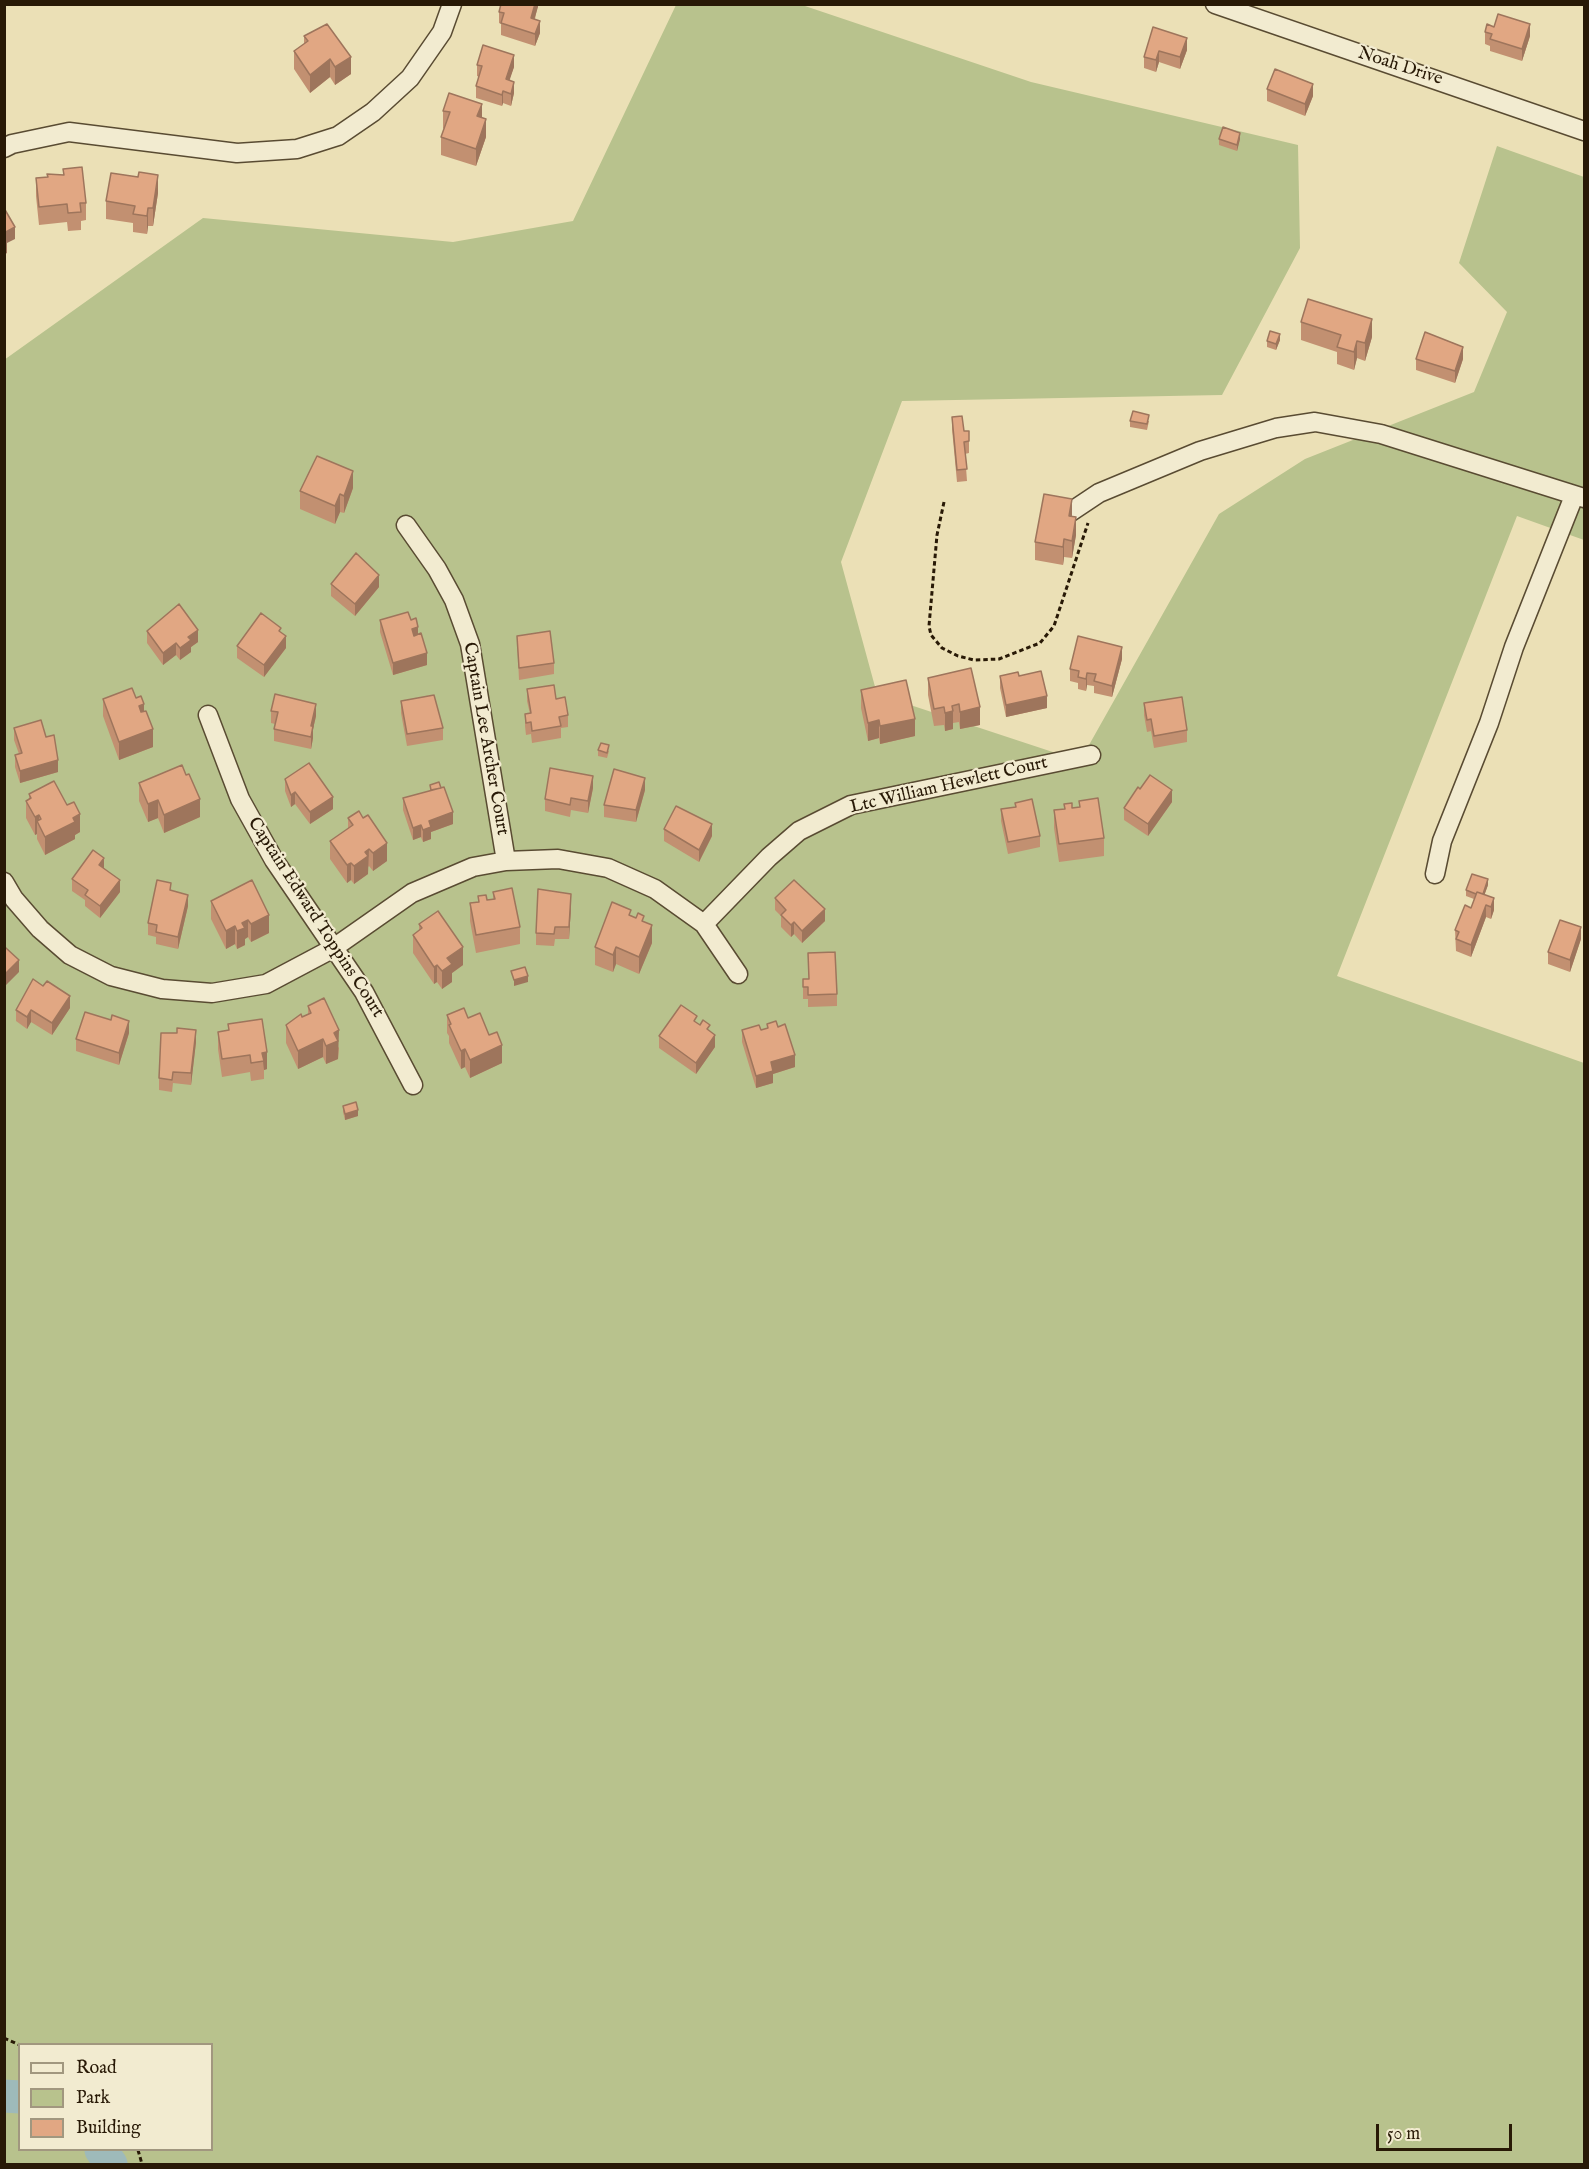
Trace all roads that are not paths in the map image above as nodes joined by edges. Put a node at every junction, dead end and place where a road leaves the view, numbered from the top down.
1 (452, 4) edge
2 (1215, 4) edge
3 (1584, 131) edge
4 (4, 148) edge
5 (1579, 497) edge
6 (1069, 513) edge
7 (406, 525) dead end
8 (208, 715) dead end
9 (1091, 755) dead end
10 (506, 861) junction
11 (1435, 874) dead end
12 (4, 882) edge
13 (704, 924) junction
14 (332, 949) junction
15 (738, 974) dead end
16 (413, 1085) dead end

1 - 4 street
2 - 3 street, Noah Drive
5 - 6 street
5 - 11 street
7 - 10 street, Captain Lee Archer Court
8 - 14 street, Captain Edward Toppins Court
9 - 13 street, Ltc William Hewlett Court
10 - 13 street
10 - 14 street
12 - 14 street
13 - 15 street
14 - 16 street, Captain Edward Toppins Court

